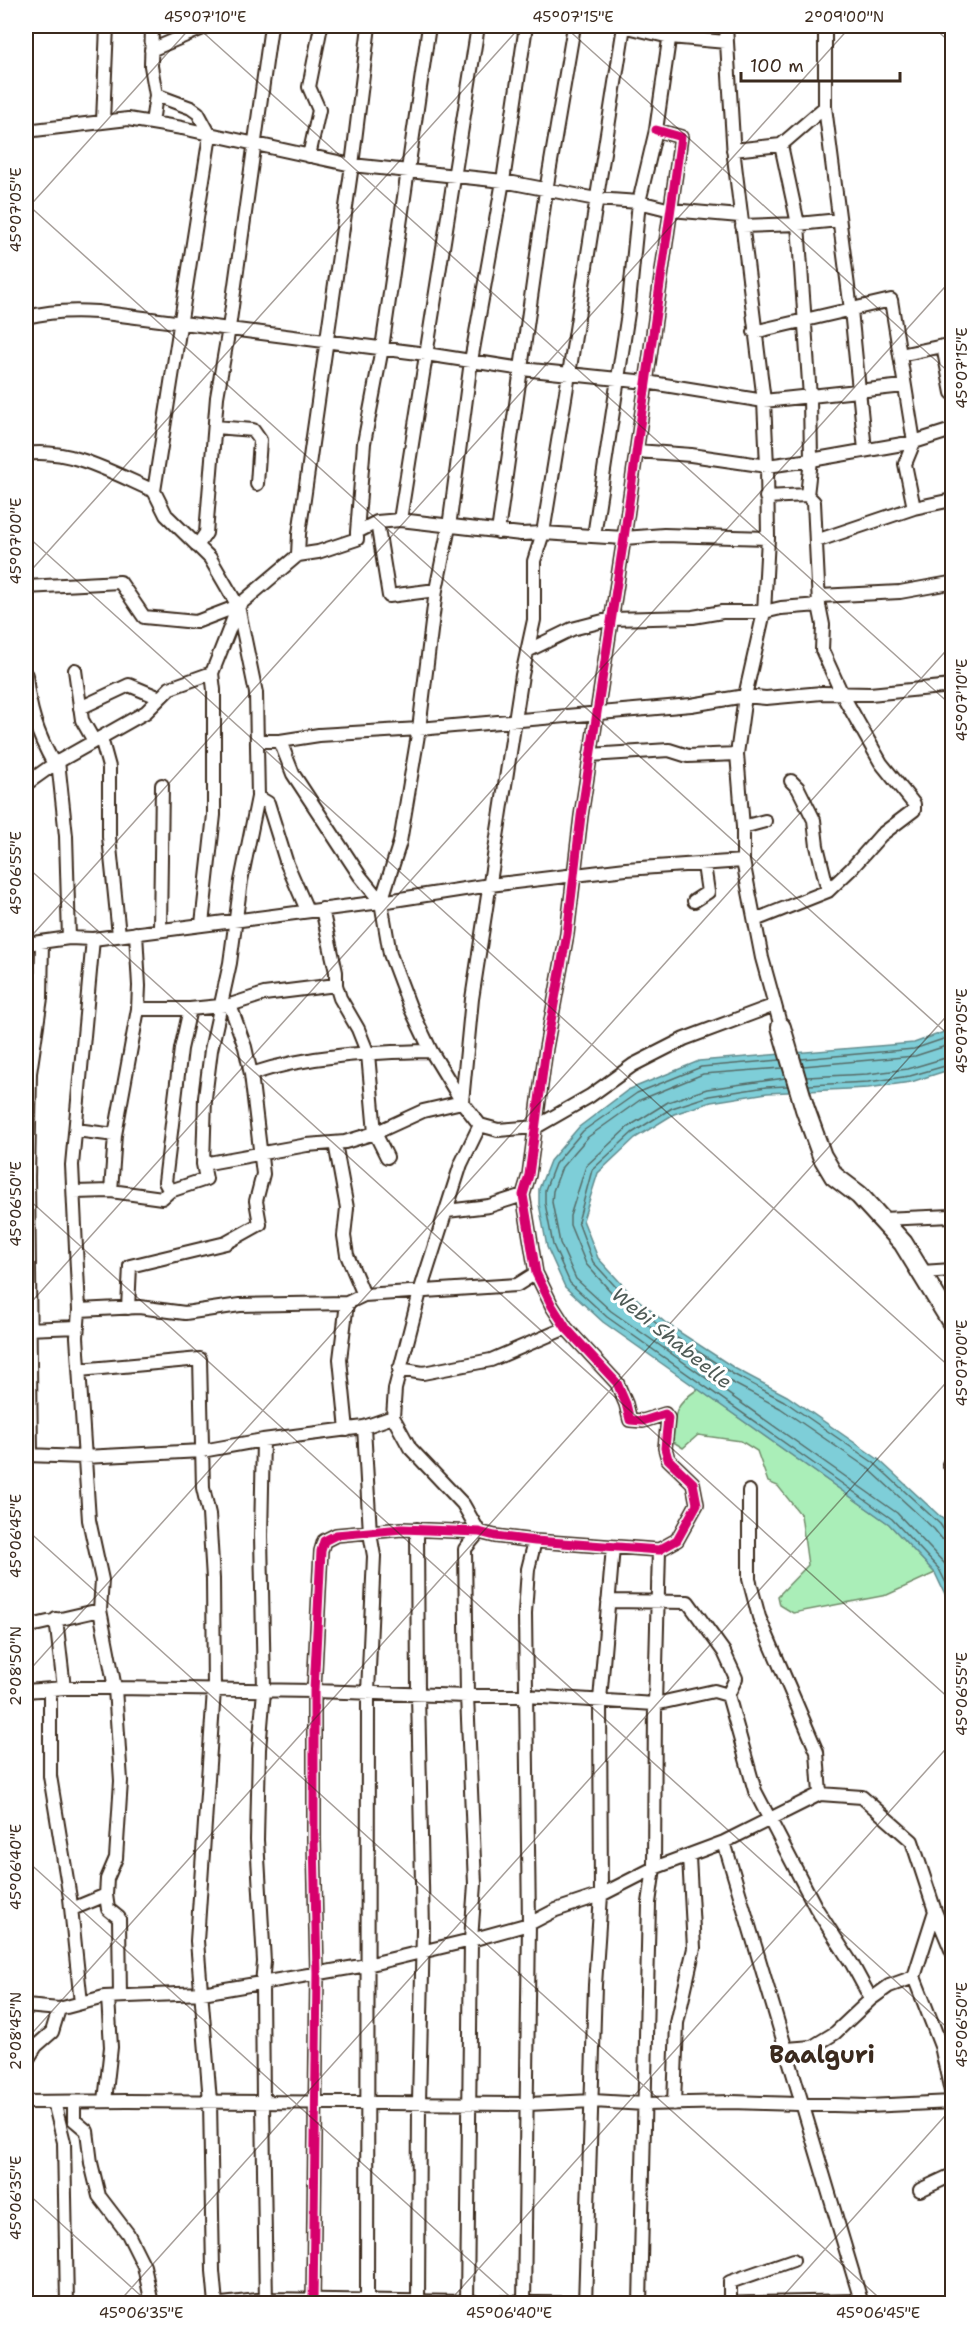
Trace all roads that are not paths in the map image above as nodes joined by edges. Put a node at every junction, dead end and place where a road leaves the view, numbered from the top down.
1 (107, 26) edge
2 (152, 26) edge
3 (208, 26) edge
4 (271, 26) edge
5 (321, 26) edge
6 (369, 26) edge
7 (429, 26) edge
8 (478, 26) edge
9 (526, 26) edge
10 (574, 26) edge
11 (624, 26) edge
12 (726, 26) edge
13 (825, 26) edge
14 (670, 31) edge
15 (726, 42) junction
16 (151, 50) junction
17 (156, 95) junction
18 (825, 107) junction
19 (103, 121) junction
20 (152, 123) junction
21 (656, 130) junction
22 (26, 131) edge
23 (210, 135) junction
24 (254, 144) junction
25 (782, 145) junction
26 (733, 150) junction
27 (309, 156) junction
28 (352, 165) junction
29 (407, 171) junction
30 (454, 175) junction
31 (503, 182) junction
32 (546, 191) junction
33 (596, 199) junction
34 (639, 202) junction
35 (670, 210) junction
36 (839, 220) junction
37 (741, 221) junction
38 (798, 224) junction
39 (851, 310) junction
40 (26, 317) edge
41 (805, 322) junction
42 (180, 323) junction
43 (229, 328) junction
44 (754, 332) junction
45 (327, 342) junction
46 (382, 348) junction
47 (426, 354) junction
48 (900, 355) junction
49 (471, 361) junction
50 (522, 369) junction
51 (569, 374) junction
52 (616, 380) junction
53 (646, 382) junction
54 (904, 386) junction
55 (859, 391) junction
56 (952, 393) edge
57 (810, 397) junction
58 (764, 401) junction
59 (215, 427) junction
60 (952, 430) edge
61 (914, 442) junction
62 (865, 450) junction
63 (636, 451) junction
64 (26, 454) edge
65 (811, 460) junction
66 (767, 466) junction
67 (257, 484) dead end
68 (154, 491) junction
69 (807, 495) junction
70 (766, 497) junction
71 (952, 500) edge
72 (914, 508) junction
73 (400, 520) junction
74 (377, 522) junction
75 (449, 527) junction
76 (357, 532) junction
77 (498, 532) junction
78 (543, 533) junction
79 (594, 536) junction
80 (624, 538) junction
81 (768, 538) junction
82 (816, 541) junction
83 (197, 546) junction
84 (298, 555) junction
85 (950, 583) dead end
86 (26, 587) edge
87 (436, 590) junction
88 (819, 601) junction
89 (238, 606) junction
90 (764, 612) junction
91 (611, 619) junction
92 (527, 651) junction
93 (75, 670) dead end
94 (212, 673) junction
95 (26, 675) edge
96 (952, 686) edge
97 (842, 694) junction
98 (746, 696) junction
99 (160, 698) junction
100 (80, 708) junction
101 (596, 713) junction
102 (514, 720) junction
103 (419, 729) junction
104 (98, 740) junction
105 (258, 741) junction
106 (280, 741) junction
107 (737, 754) junction
108 (590, 755) junction
109 (56, 763) junction
110 (791, 781) dead end
111 (26, 784) edge
112 (162, 785) dead end
113 (258, 797) junction
114 (765, 821) dead end
115 (743, 827) junction
116 (743, 861) junction
117 (704, 865) junction
118 (575, 875) junction
119 (490, 885) junction
120 (828, 891) junction
121 (694, 901) dead end
122 (381, 902) junction
123 (322, 909) junction
124 (307, 910) junction
125 (237, 919) junction
126 (755, 920) junction
127 (202, 924) junction
128 (160, 929) junction
129 (136, 933) junction
130 (119, 935) junction
131 (69, 939) junction
132 (93, 939) junction
133 (42, 942) junction
134 (26, 944) edge
135 (336, 985) junction
136 (225, 1005) junction
137 (775, 1005) junction
138 (138, 1009) junction
139 (190, 1009) junction
140 (781, 1027) joint
141 (431, 1051) junction
142 (368, 1054) junction
143 (251, 1074) junction
144 (462, 1102) junction
145 (480, 1125) junction
146 (536, 1127) junction
147 (76, 1130) junction
148 (375, 1133) junction
149 (115, 1135) junction
150 (335, 1143) junction
151 (261, 1154) junction
152 (387, 1157) dead end
153 (203, 1164) junction
154 (111, 1191) junction
155 (170, 1191) junction
156 (74, 1192) junction
157 (523, 1195) junction
158 (447, 1211) junction
159 (952, 1216) edge
160 (882, 1219) junction
161 (952, 1270) edge
162 (922, 1272) junction
163 (536, 1274) junction
164 (420, 1292) junction
165 (364, 1295) junction
166 (347, 1303) junction
167 (128, 1308) junction
168 (79, 1310) junction
169 (952, 1323) edge
170 (78, 1328) junction
171 (566, 1328) junction
172 (28, 1329) edge
173 (399, 1369) junction
174 (80, 1370) junction
175 (393, 1417) junction
176 (364, 1427) junction
177 (347, 1430) junction
178 (263, 1440) junction
179 (202, 1451) junction
180 (28, 1455) edge
181 (84, 1457) junction
182 (749, 1491) dead end
183 (417, 1529) junction
184 (479, 1532) junction
185 (370, 1533) junction
186 (534, 1541) junction
187 (613, 1547) junction
188 (659, 1550) junction
189 (608, 1601) junction
190 (659, 1602) junction
191 (100, 1610) junction
192 (56, 1619) junction
193 (26, 1627) edge
194 (64, 1688) junction
195 (115, 1688) junction
196 (214, 1690) junction
197 (50, 1691) junction
198 (264, 1691) junction
199 (315, 1691) junction
200 (26, 1692) edge
201 (368, 1692) junction
202 (418, 1694) junction
203 (728, 1695) junction
204 (467, 1696) junction
205 (525, 1696) junction
206 (600, 1700) junction
207 (655, 1704) junction
208 (820, 1794) junction
209 (769, 1819) junction
210 (724, 1842) junction
211 (688, 1857) junction
212 (654, 1868) junction
213 (106, 1895) junction
214 (601, 1895) junction
215 (72, 1909) junction
216 (935, 1911) junction
217 (529, 1924) junction
218 (471, 1940) junction
219 (422, 1951) junction
220 (952, 1952) edge
221 (367, 1965) junction
222 (317, 1972) junction
223 (914, 1977) junction
224 (262, 1984) junction
225 (202, 1994) junction
226 (114, 1997) junction
227 (871, 1999) junction
228 (81, 2003) junction
229 (26, 2006) edge
230 (59, 2009) junction
231 (787, 2049) junction
232 (26, 2062) edge
233 (952, 2096) edge
234 (593, 2100) junction
235 (105, 2101) junction
236 (210, 2101) junction
237 (26, 2102) edge
238 (54, 2102) junction
239 (74, 2102) junction
240 (316, 2102) junction
241 (418, 2102) junction
242 (952, 2102) edge
243 (262, 2103) junction
244 (470, 2103) junction
245 (368, 2104) junction
246 (528, 2104) junction
247 (645, 2104) junction
248 (674, 2104) junction
249 (804, 2104) junction
250 (952, 2175) edge
251 (920, 2190) dead end
252 (793, 2260) dead end
253 (266, 2301) edge
254 (312, 2301) edge
255 (367, 2302) edge
256 (862, 2302) edge
257 (418, 2303) edge
258 (467, 2303) edge
259 (524, 2303) edge
260 (585, 2303) edge
261 (734, 2303) edge
262 (67, 2304) edge
263 (152, 2304) edge
264 (216, 2304) edge
265 (222, 2304) edge
266 (610, 2304) edge
267 (640, 2304) edge
268 (711, 2304) edge

1 - 19 street
2 - 16 street
3 - 16 street
4 - 24 street
5 - 27 street
6 - 28 street
7 - 29 street
8 - 30 street
9 - 31 street
10 - 32 street
11 - 14 street
11 - 33 street
12 - 15 street
13 - 18 street
14 - 15 street
14 - 21 street
15 - 26 street
16 - 17 street
17 - 20 street
17 - 23 street
18 - 25 street
18 - 36 street
19 - 20 street
19 - 22 street
20 - 23 street
21 - 34 street
21 - 35 street
23 - 24 street
23 - 42 street
24 - 27 street
24 - 43 street
25 - 26 street
25 - 38 street
26 - 37 street
27 - 28 street
28 - 29 street
28 - 45 street
29 - 30 street
29 - 46 street
30 - 31 street
30 - 47 street
31 - 32 street
31 - 49 street
32 - 33 street
32 - 50 street
33 - 34 street
33 - 51 street
34 - 35 street
34 - 52 street
35 - 37 street
35 - 53 street
36 - 38 street
36 - 39 street
37 - 38 street
37 - 44 street
38 - 41 street
39 - 41 street
39 - 48 street
39 - 55 street
40 - 42 street
41 - 44 street
41 - 57 street
42 - 43 street
42 - 68 street
43 - 45 street
43 - 59 street
44 - 58 street
45 - 46 street
45 - 84 street
46 - 47 street
46 - 76 street
47 - 49 street
47 - 73 street
48 - 54 street
48 - 56 street
49 - 50 street
49 - 75 street
50 - 51 street
50 - 77 street
51 - 52 street
51 - 78 street
52 - 53 street
52 - 79 street
53 - 58 street
53 - 63 street
54 - 55 street
54 - 61 street
55 - 57 street
55 - 62 street
57 - 58 street
57 - 65 street
58 - 66 street
59 - 67 street
59 - 83 street
60 - 61 street
61 - 62 street
61 - 72 street
62 - 65 street
63 - 66 street
63 - 80 street
64 - 68 street
65 - 66 street
65 - 69 street
66 - 70 street
68 - 83 street
69 - 70 street
69 - 82 street
70 - 81 street
71 - 72 street
72 - 82 street
73 - 74 street
73 - 75 street
74 - 76 street
74 - 87 street
75 - 77 street
75 - 87 street
76 - 84 street
77 - 78 street
78 - 79 street
78 - 92 street
79 - 80 street
80 - 81 street
80 - 91 street
81 - 90 street
82 - 88 street
83 - 89 street
84 - 89 street
85 - 88 street
86 - 89 street
87 - 103 street
88 - 90 street
88 - 97 street
89 - 94 street
89 - 105 street
90 - 91 street
90 - 98 street
91 - 92 street
91 - 101 street
92 - 102 street
93 - 100 street
94 - 99 street
94 - 127 street
95 - 109 street
96 - 97 street
97 - 98 street
97 - 120 street
98 - 101 street
98 - 107 street
99 - 100 street
99 - 104 street
100 - 104 street
101 - 102 street
101 - 108 street
102 - 103 street
102 - 119 street
103 - 106 street
103 - 122 street
104 - 109 street
104 - 130 street
105 - 106 street
105 - 113 street
106 - 122 street
107 - 108 street
107 - 115 street
108 - 118 street
109 - 111 street
109 - 131 street
110 - 120 street
112 - 128 street
113 - 124 street
113 - 125 street
114 - 115 street
115 - 116 street
116 - 117 street
116 - 126 street
117 - 118 street
117 - 121 street
118 - 119 street
118 - 146 street
119 - 122 street
119 - 144 street
120 - 126 street
122 - 123 street
122 - 141 street
123 - 124 street
123 - 135 street
124 - 125 street
125 - 127 street
125 - 136 street
126 - 137 street
127 - 128 street
128 - 129 street
129 - 130 street
129 - 138 street
130 - 132 street
131 - 132 street
131 - 133 street
132 - 147 street
133 - 134 street
133 - 172 street
135 - 136 street
135 - 142 street
136 - 139 street
136 - 143 street
136 - 153 street
137 - 140 street
137 - 146 street
138 - 139 street
138 - 149 street
139 - 155 street
140 - 160 street
141 - 142 street
141 - 144 street
142 - 143 street
142 - 148 street
143 - 151 street
144 - 145 street
144 - 148 street
145 - 146 street
145 - 158 street
146 - 157 street
147 - 149 street
147 - 156 street
148 - 150 street
148 - 152 street
149 - 154 street
150 - 151 street
150 - 165 street
151 - 153 street
151 - 167 street
153 - 155 street
154 - 155 street
154 - 156 street
156 - 168 street
157 - 158 street
157 - 163 street
158 - 164 street
159 - 160 street
160 - 162 street
161 - 162 street
162 - 169 street
163 - 164 street
163 - 171 street
164 - 165 street
164 - 173 street
165 - 166 street
166 - 167 street
166 - 177 street
167 - 168 street
168 - 170 street
170 - 172 street
170 - 174 street
171 - 173 street
171 - 188 street
172 - 180 street
173 - 175 street
174 - 179 street
174 - 181 street
175 - 176 street
175 - 184 street
176 - 177 street
176 - 185 street
177 - 178 street
178 - 179 street
178 - 198 street
179 - 181 street
179 - 196 street
180 - 181 street
181 - 191 street
182 - 208 street
183 - 184 street
183 - 185 street
183 - 202 street
184 - 186 street
184 - 204 street
185 - 199 street
185 - 201 street
186 - 187 street
186 - 205 street
187 - 188 street
187 - 189 street
188 - 190 street
189 - 190 street
189 - 206 street
190 - 203 street
190 - 207 street
191 - 192 street
191 - 195 street
192 - 193 street
192 - 194 street
194 - 195 street
194 - 197 street
195 - 196 street
195 - 213 street
196 - 198 street
196 - 225 street
197 - 200 street
197 - 215 street
198 - 199 street
198 - 224 street
199 - 201 street
199 - 222 street
201 - 202 street
201 - 221 street
202 - 204 street
202 - 219 street
203 - 207 street
203 - 209 street
204 - 205 street
204 - 218 street
205 - 206 street
205 - 217 street
206 - 207 street
206 - 214 street
207 - 212 street
208 - 209 street
208 - 216 street
209 - 210 street
209 - 227 street
210 - 211 street
210 - 231 street
211 - 212 street
211 - 248 street
212 - 214 street
212 - 247 street
213 - 215 street
213 - 226 street
214 - 217 street
214 - 234 street
215 - 228 street
216 - 220 street
216 - 223 street
217 - 218 street
217 - 246 street
218 - 219 street
218 - 244 street
219 - 221 street
219 - 241 street
221 - 222 street
221 - 245 street
222 - 224 street
222 - 240 street
223 - 227 street
223 - 233 street
224 - 225 street
224 - 243 street
225 - 226 street
225 - 236 street
226 - 228 street
226 - 235 street
227 - 231 street
228 - 230 street
229 - 230 street
230 - 232 street
231 - 249 street
234 - 246 street
234 - 247 street
234 - 260 street
235 - 236 street
235 - 239 street
236 - 243 street
236 - 264 street
237 - 238 street
238 - 239 street
238 - 262 street
239 - 263 street
240 - 243 street
240 - 245 street
240 - 254 street
241 - 244 street
241 - 245 street
241 - 257 street
242 - 249 street
243 - 253 street
244 - 246 street
244 - 258 street
245 - 255 street
246 - 259 street
247 - 248 street
247 - 267 street
248 - 249 street
249 - 256 street
250 - 251 street
252 - 261 street
253 - 254 street
253 - 265 street
254 - 255 street
255 - 257 street
256 - 261 street
257 - 258 street
258 - 259 street
259 - 260 street
260 - 266 street
261 - 268 street

